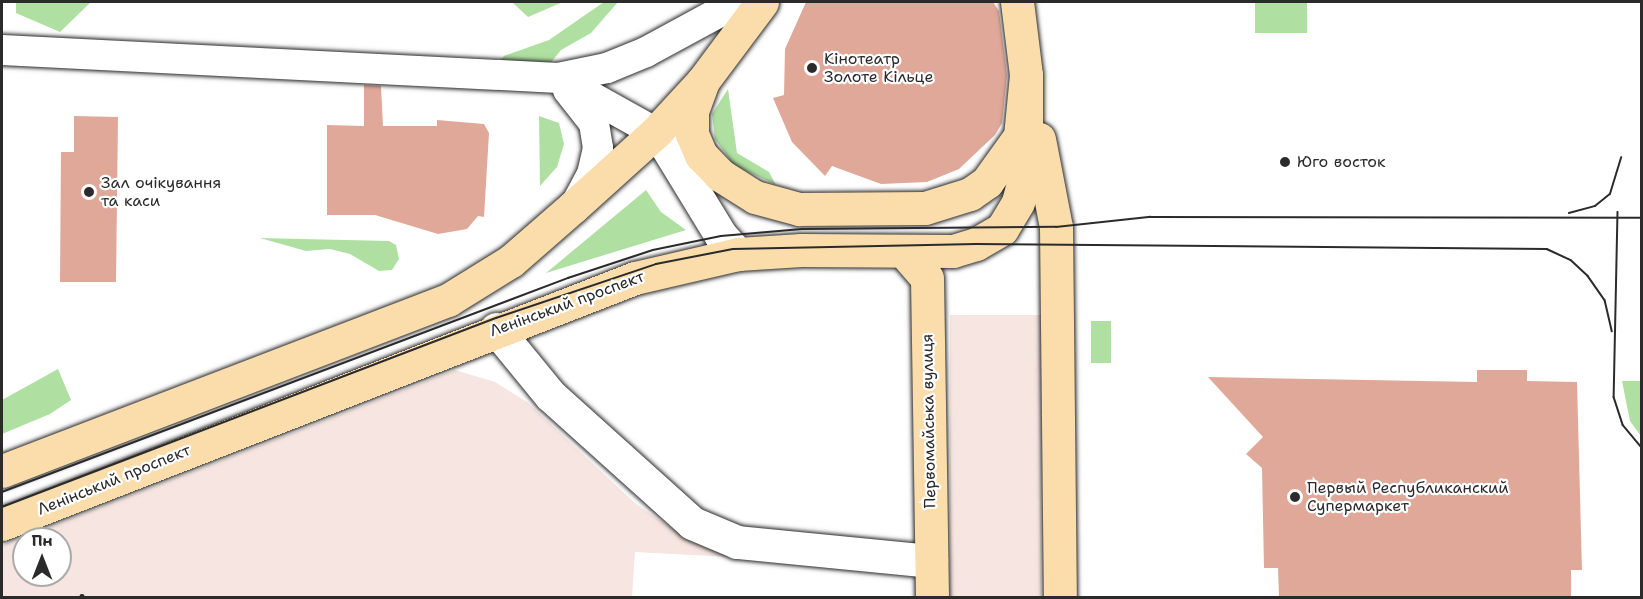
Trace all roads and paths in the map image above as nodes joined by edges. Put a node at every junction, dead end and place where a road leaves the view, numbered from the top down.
1 (738, 2) edge
2 (762, 2) edge
3 (1017, 2) edge
4 (2, 50) edge
5 (1026, 75) junction
6 (558, 78) junction
7 (703, 81) junction
8 (657, 131) junction
9 (720, 175) junction
10 (573, 207) junction
11 (904, 253) junction
12 (738, 254) junction
13 (496, 329) junction
14 (2, 471) edge
15 (2, 524) edge
16 (931, 561) junction
17 (932, 597) edge
18 (1060, 597) edge

1 - 6 street
2 - 7 main road
3 - 5 main road
4 - 6 street
5 - 9 main road
5 - 11 main road, Ленінський проспект
5 - 18 main road
6 - 8 street
6 - 10 street
7 - 8 main road
7 - 9 main road
8 - 9 street
8 - 10 main road
8 - 12 main road
10 - 14 main road
11 - 12 main road, Ленінський проспект
11 - 16 main road, Первомайська вулиця
12 - 13 main road, Ленінський проспект
13 - 15 main road, Ленінський проспект
13 - 16 main road
16 - 17 main road, Первомайська вулиця

